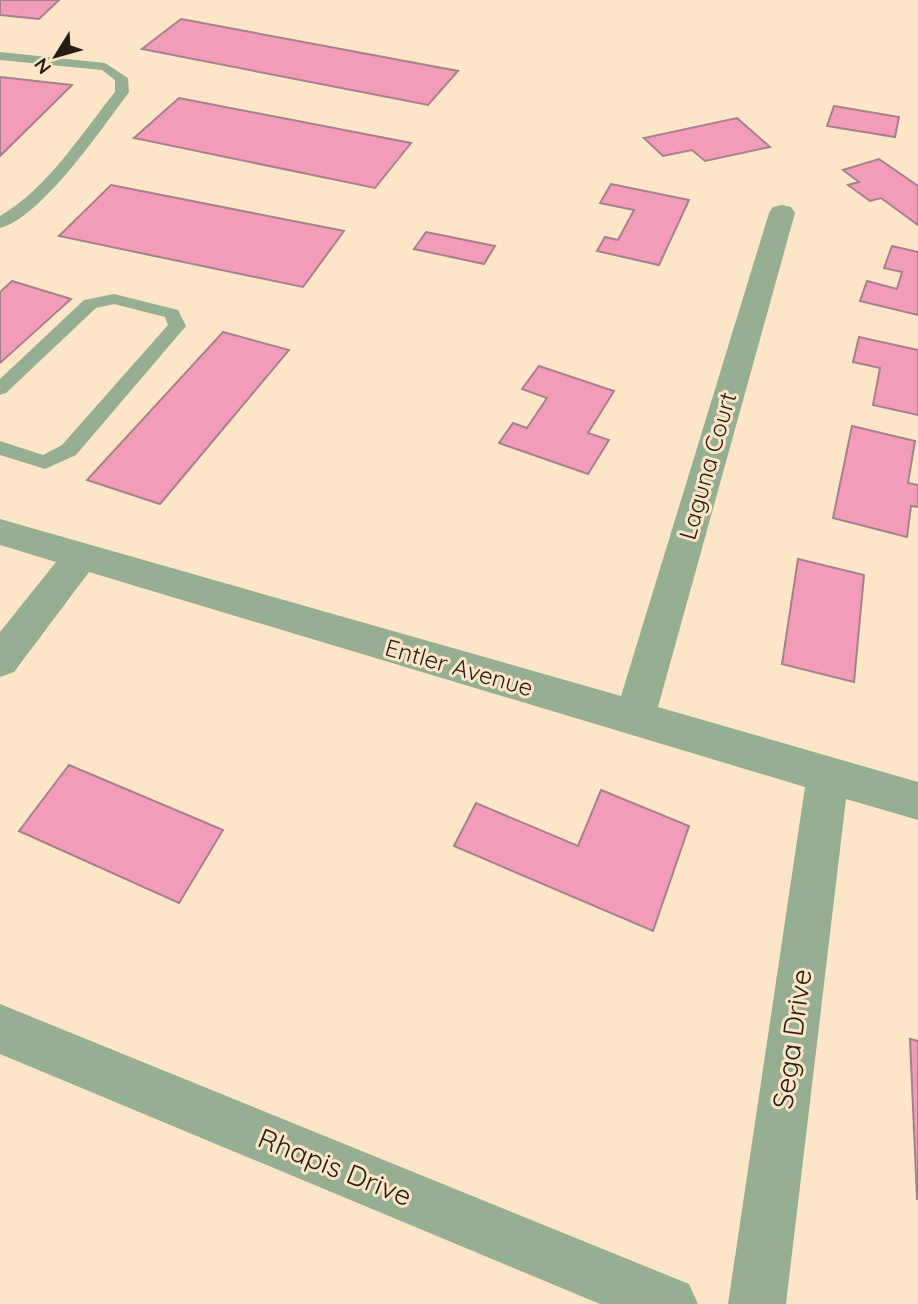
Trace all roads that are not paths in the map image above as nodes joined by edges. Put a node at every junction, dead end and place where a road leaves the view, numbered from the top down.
1 (0, 56) edge
2 (782, 213) dead end
3 (0, 223) edge
4 (0, 389) edge
5 (0, 448) edge
6 (0, 532) edge
7 (81, 556) junction
8 (0, 661) edge
9 (634, 719) junction
10 (828, 774) junction
11 (918, 802) edge
12 (0, 1029) edge
13 (669, 1304) edge
14 (757, 1304) edge

1 - 3 lane
2 - 9 street, Laguna Court
4 - 5 lane
6 - 7 street, Entler Avenue
7 - 8 street
7 - 9 street, Entler Avenue
9 - 10 street, Entler Avenue
10 - 11 street, Entler Avenue
10 - 14 street, Sega Drive
12 - 13 street, Rhapis Drive

